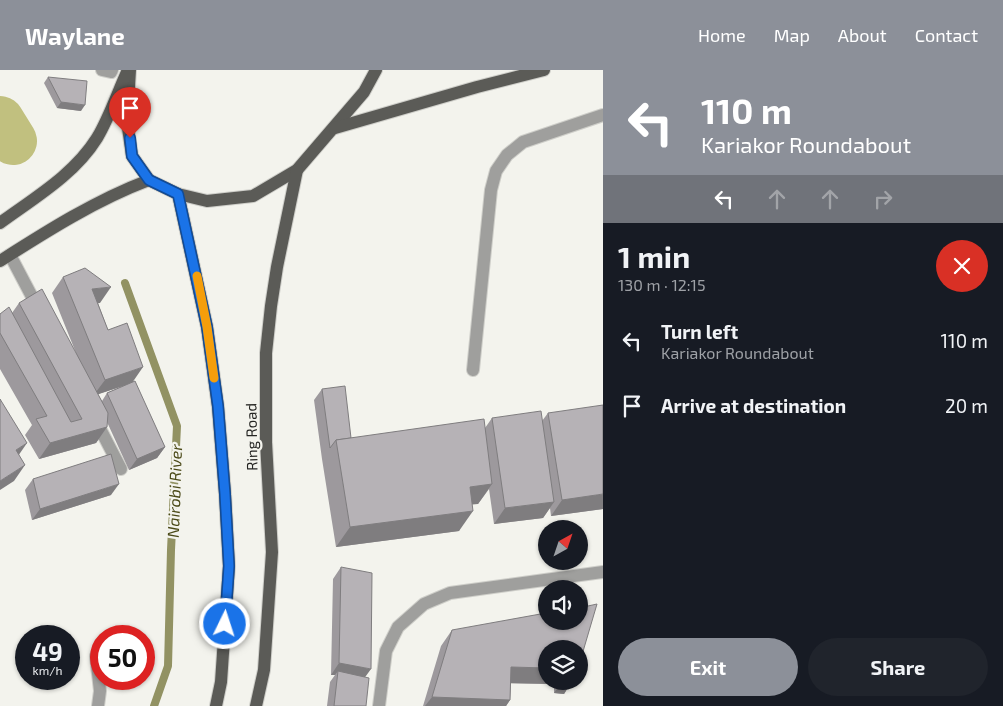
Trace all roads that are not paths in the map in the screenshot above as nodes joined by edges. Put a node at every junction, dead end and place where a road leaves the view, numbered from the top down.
1 (102, 70) edge
2 (112, 70) edge
3 (129, 70) edge
4 (376, 70) edge
5 (544, 70) edge
6 (603, 115) edge
7 (334, 128) junction
8 (297, 170) junction
9 (149, 180) junction
10 (178, 194) junction
11 (0, 223) edge
12 (5, 258) edge
13 (46, 323) edge
14 (474, 370) dead end
15 (90, 409) edge
16 (121, 470) dead end
17 (603, 572) edge
18 (99, 690) edge
19 (98, 706) edge
20 (216, 706) edge
21 (256, 706) edge
22 (379, 706) edge

1 - 2 street
3 - 9 main road
3 - 11 main road
4 - 7 main road
5 - 7 main road
6 - 14 street
7 - 8 main road
8 - 10 main road
8 - 21 main road, Ring Road
9 - 10 main road
9 - 12 main road
10 - 20 main road, Ring Road
12 - 13 street
15 - 16 street
17 - 22 street
18 - 19 street

